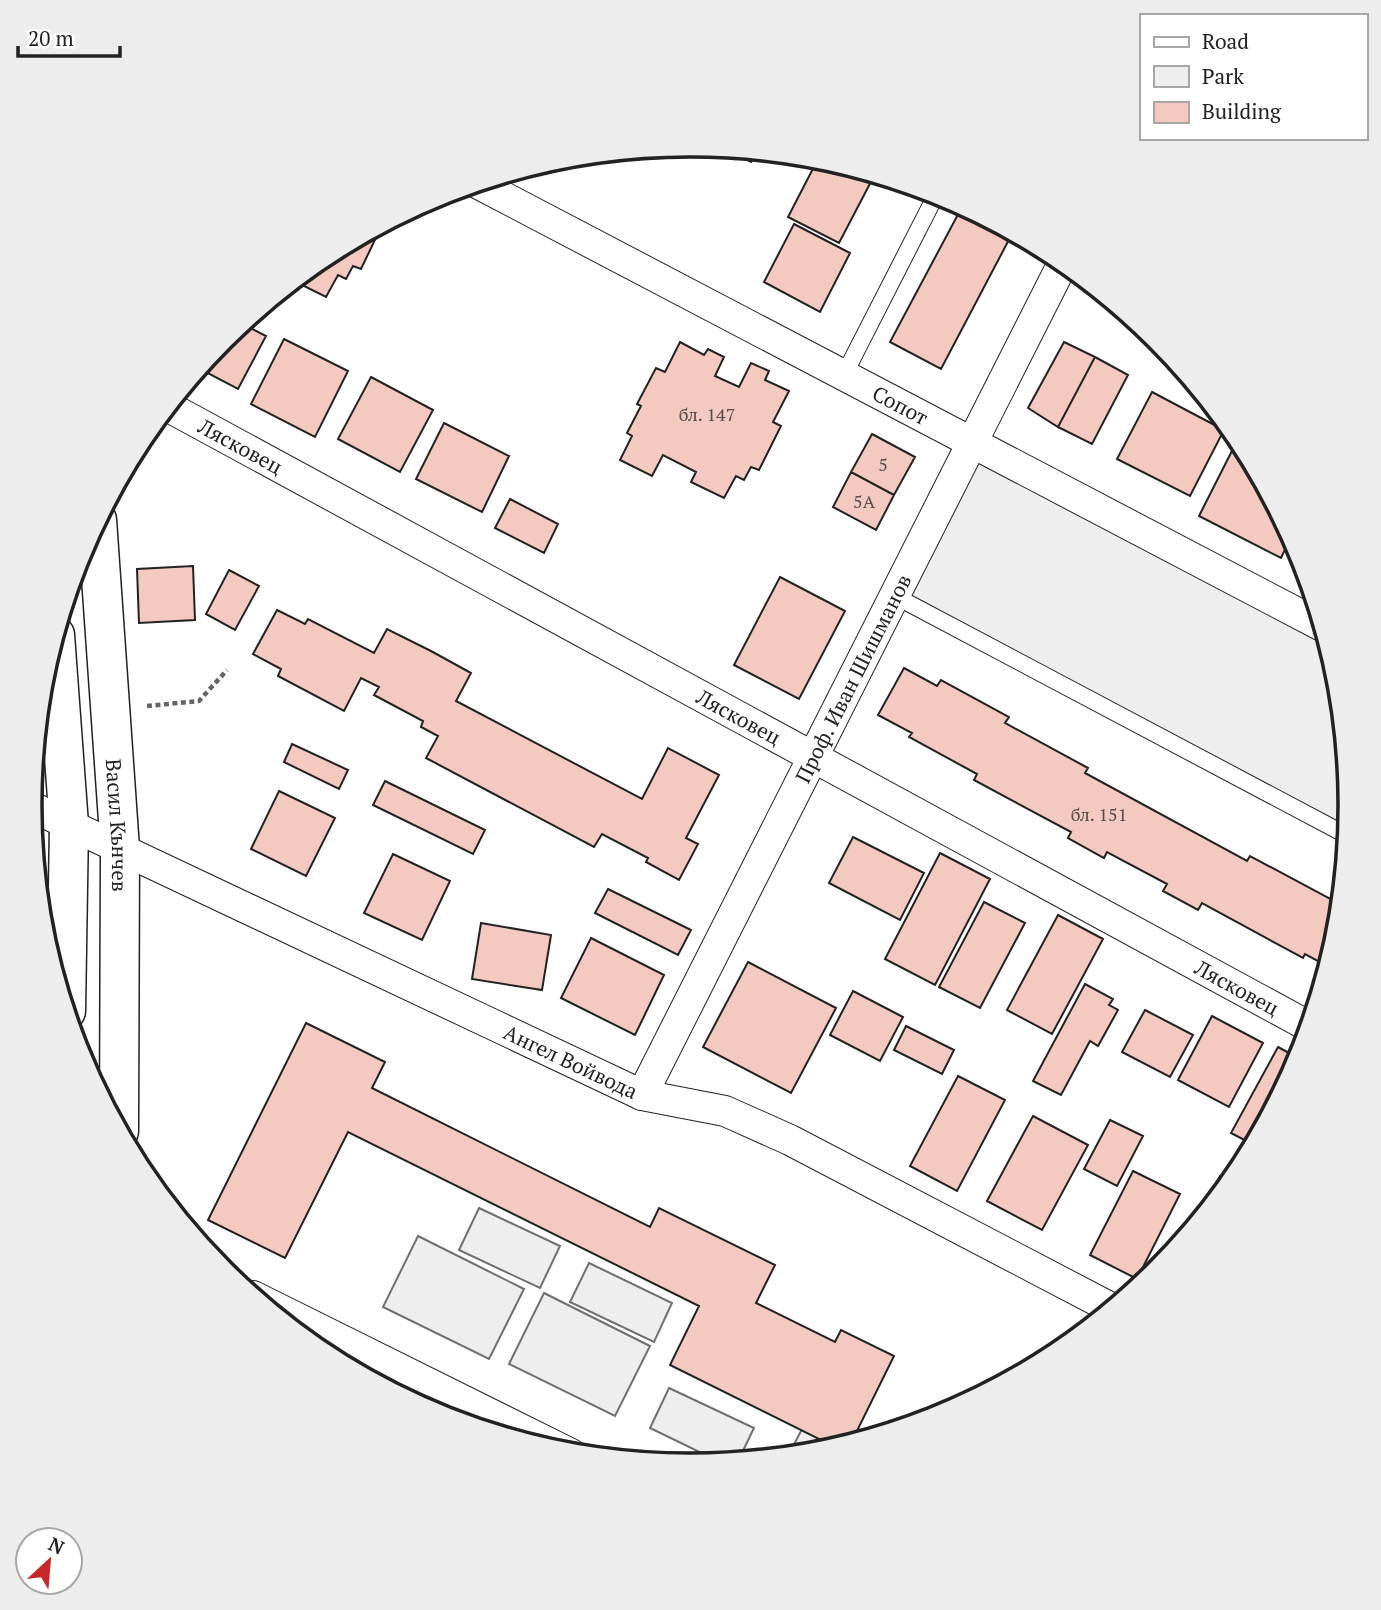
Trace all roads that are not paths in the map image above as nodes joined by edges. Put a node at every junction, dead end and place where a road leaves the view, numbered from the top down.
1 (489, 189) edge
2 (932, 203) edge
3 (1059, 272) edge
4 (844, 376) junction
5 (175, 411) edge
6 (973, 442) junction
7 (99, 540) edge
8 (894, 596) junction
9 (1312, 621) edge
10 (57, 665) edge
11 (813, 756) junction
12 (42, 812) edge
13 (69, 825) junction
14 (1338, 830) edge
15 (120, 849) junction
16 (66, 981) edge
17 (1301, 1022) edge
18 (642, 1095) junction
19 (119, 1111) edge
20 (1104, 1304) edge
21 (302, 1324) edge
22 (453, 1408) edge

1 - 4 street, Сопот
2 - 4 lane
3 - 6 street, Проф. Иван Шишманов
4 - 6 street, Сопот
5 - 11 street, Лясковец
6 - 8 street, Проф. Иван Шишманов
6 - 9 street, Сопот
7 - 15 street, Васил Кънчев
8 - 11 street, Проф. Иван Шишманов
8 - 14 lane
10 - 13 street
11 - 17 street, Лясковец
11 - 18 street, Проф. Иван Шишманов
12 - 13 street, Ангел Войвода
13 - 15 street, Ангел Войвода
13 - 16 street
15 - 18 street, Ангел Войвода
15 - 19 street, Васил Кънчев
18 - 20 street, Ангел Войвода
21 - 22 street

